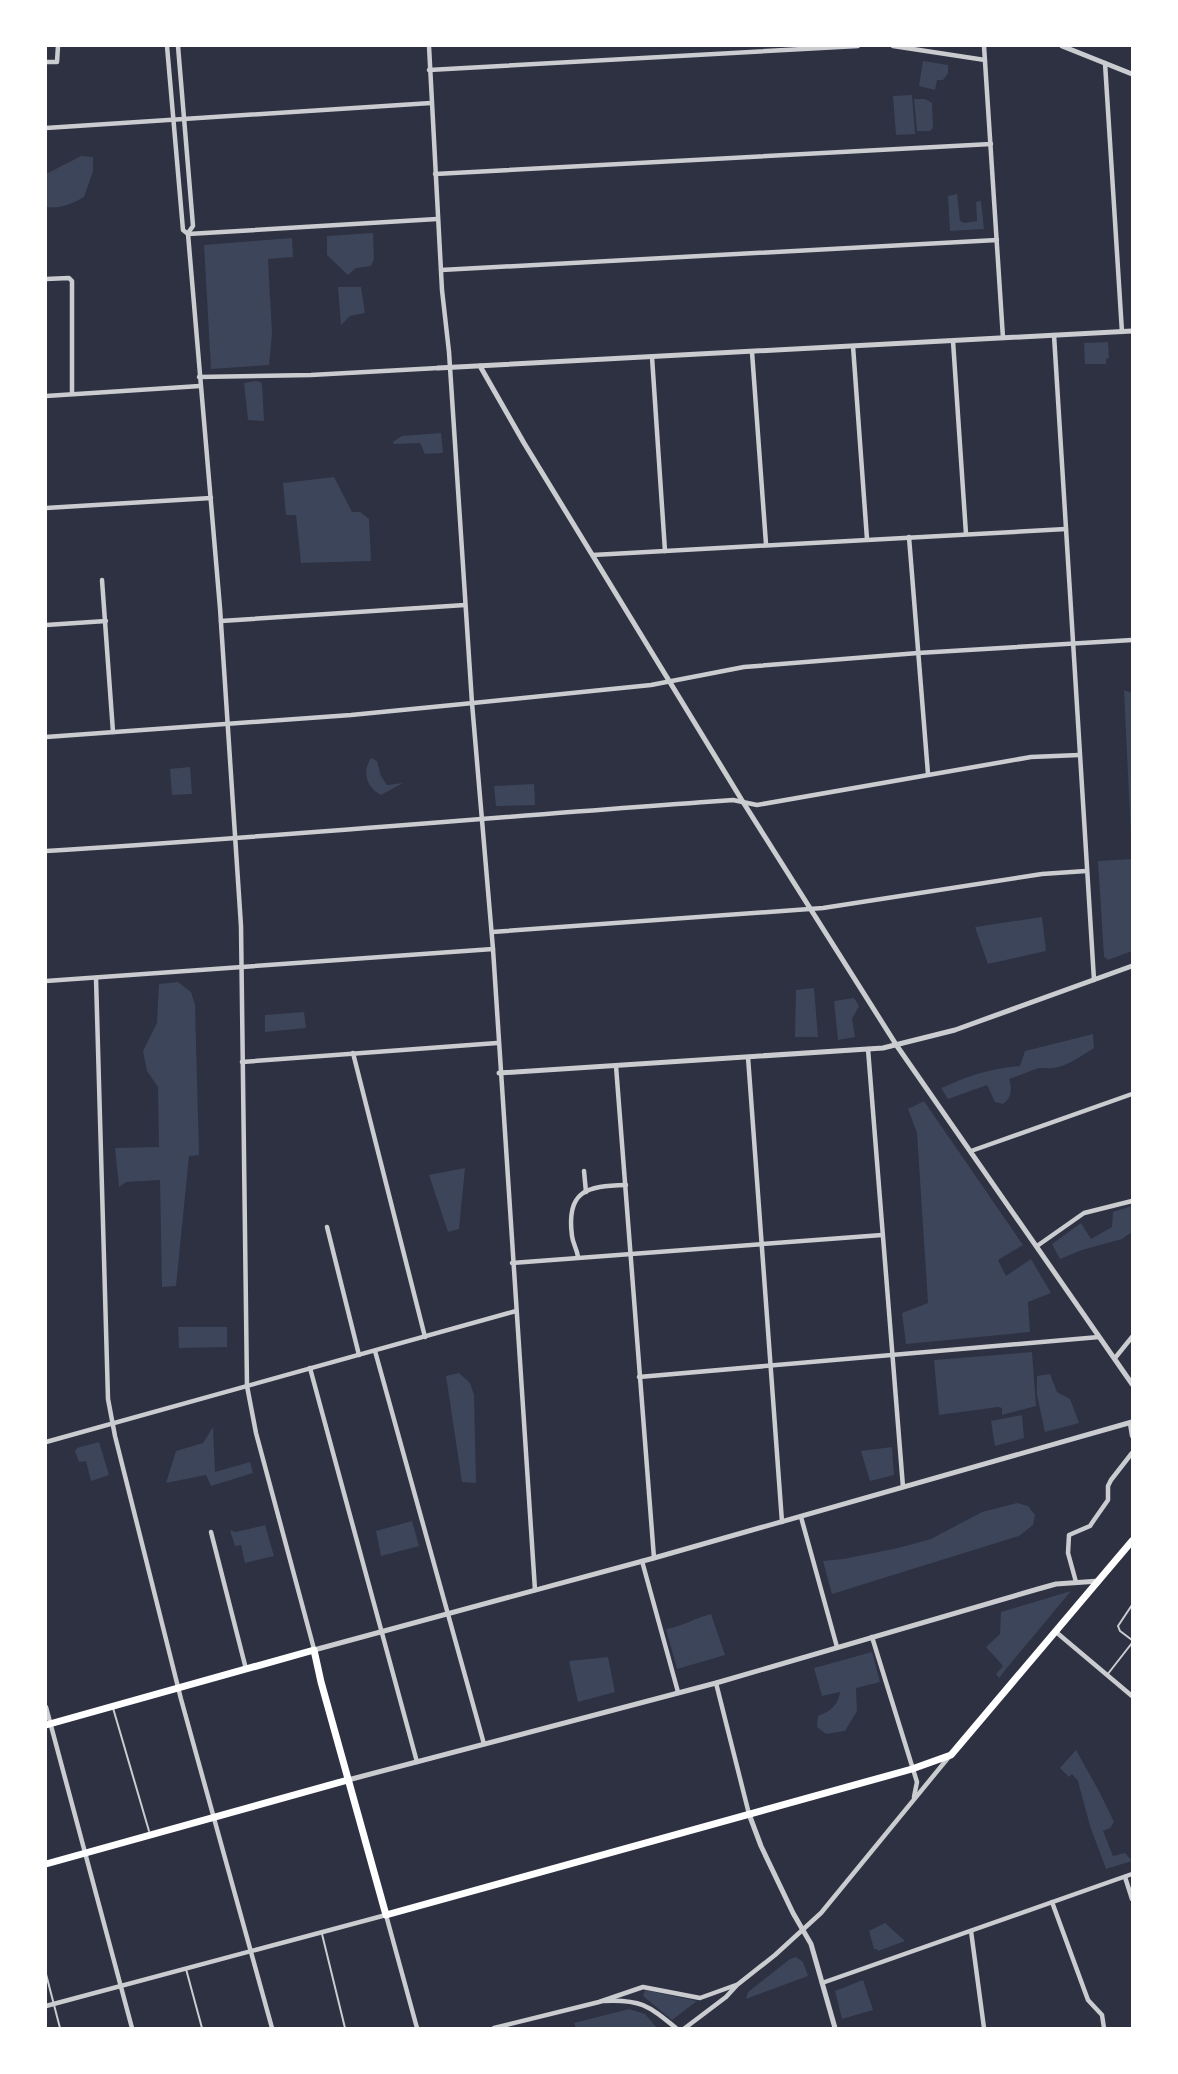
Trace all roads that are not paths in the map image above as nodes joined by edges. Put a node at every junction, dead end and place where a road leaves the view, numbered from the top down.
1 (58, 46) edge
2 (167, 46) edge
3 (178, 46) edge
4 (429, 46) edge
5 (859, 46) edge
6 (893, 46) edge
7 (984, 46) edge
8 (1062, 46) edge
9 (985, 60) junction
10 (46, 62) edge
11 (1105, 63) junction
12 (429, 70) junction
13 (1132, 74) edge
14 (431, 103) junction
15 (185, 119) junction
16 (174, 120) junction
17 (46, 128) edge
18 (991, 144) junction
19 (435, 174) junction
20 (437, 219) junction
21 (188, 234) junction
22 (997, 240) junction
23 (441, 270) junction
24 (46, 279) edge
25 (1132, 331) edge
26 (1122, 332) junction
27 (1054, 335) junction
28 (1003, 338) junction
29 (953, 341) junction
30 (853, 346) junction
31 (752, 352) junction
32 (652, 357) junction
33 (480, 366) junction
34 (450, 368) junction
35 (438, 369) joint
36 (200, 377) junction
37 (200, 386) junction
38 (72, 394) junction
39 (46, 396) edge
40 (211, 498) junction
41 (46, 508) edge
42 (1066, 529) junction
43 (966, 534) junction
44 (909, 537) junction
45 (867, 539) junction
46 (766, 544) junction
47 (665, 551) junction
48 (593, 555) junction
49 (102, 580) dead end
50 (465, 605) junction
51 (106, 621) junction
52 (221, 621) junction
53 (46, 625) edge
54 (1132, 640) edge
55 (1072, 644) junction
56 (918, 653) junction
57 (669, 681) junction
58 (472, 703) junction
59 (226, 724) junction
60 (113, 732) junction
61 (46, 737) edge
62 (1079, 755) junction
63 (928, 774) junction
64 (743, 802) junction
65 (483, 817) junction
66 (235, 839) junction
67 (46, 850) edge
68 (1086, 871) junction
69 (811, 909) junction
70 (492, 932) junction
71 (493, 949) junction
72 (1132, 966) edge
73 (241, 968) junction
74 (96, 978) junction
75 (1094, 980) junction
76 (46, 981) edge
77 (497, 1043) junction
78 (897, 1046) junction
79 (868, 1049) junction
80 (354, 1053) junction
81 (748, 1057) junction
82 (242, 1062) junction
83 (617, 1066) junction
84 (499, 1073) junction
85 (1132, 1094) edge
86 (971, 1151) junction
87 (584, 1171) dead end
88 (626, 1185) junction
89 (586, 1192) junction
90 (1132, 1201) edge
91 (327, 1227) dead end
92 (882, 1235) junction
93 (762, 1244) junction
94 (1037, 1246) junction
95 (631, 1253) junction
96 (578, 1257) junction
97 (513, 1263) junction
98 (516, 1311) junction
99 (1101, 1336) junction
100 (425, 1337) junction
101 (1132, 1337) edge
102 (375, 1350) junction
103 (893, 1354) junction
104 (359, 1355) junction
105 (1115, 1358) junction
106 (771, 1366) junction
107 (310, 1368) junction
108 (639, 1377) junction
109 (1132, 1384) edge
110 (247, 1386) junction
111 (1131, 1422) edge
112 (112, 1423) junction
113 (1132, 1436) edge
114 (46, 1442) edge
115 (1132, 1453) edge
116 (903, 1488) junction
117 (800, 1517) junction
118 (782, 1522) junction
119 (211, 1532) dead end
120 (1132, 1541) edge
121 (654, 1558) junction
122 (642, 1561) junction
123 (1099, 1581) junction
124 (1076, 1582) junction
125 (535, 1591) junction
126 (1132, 1605) edge
127 (449, 1614) junction
128 (383, 1631) junction
129 (1056, 1632) junction
130 (872, 1637) junction
131 (1132, 1642) edge
132 (837, 1647) junction
133 (314, 1650) junction
134 (246, 1670) junction
135 (1107, 1676) junction
136 (716, 1682) junction
137 (178, 1689) junction
138 (678, 1692) junction
139 (1132, 1696) edge
140 (46, 1707) edge
141 (113, 1708) junction
142 (48, 1724) edge
143 (484, 1744) junction
144 (951, 1755) junction
145 (417, 1762) junction
146 (912, 1769) junction
147 (348, 1780) junction
148 (913, 1801) junction
149 (749, 1814) junction
150 (214, 1817) junction
151 (150, 1835) junction
152 (85, 1852) junction
153 (46, 1864) edge
154 (1132, 1874) edge
155 (1125, 1877) junction
156 (1132, 1899) edge
157 (1052, 1902) junction
158 (386, 1915) junction
159 (802, 1931) junction
160 (971, 1931) junction
161 (322, 1932) junction
162 (251, 1951) junction
163 (186, 1968) junction
164 (46, 1974) edge
165 (822, 1983) junction
166 (120, 1984) junction
167 (737, 1985) junction
168 (599, 2001) junction
169 (53, 2003) junction
170 (46, 2006) edge
171 (60, 2028) edge
172 (132, 2028) edge
173 (202, 2028) edge
174 (272, 2028) edge
175 (345, 2028) edge
176 (418, 2028) edge
177 (494, 2028) edge
178 (676, 2028) edge
179 (685, 2028) edge
180 (835, 2028) edge
181 (984, 2028) edge
182 (1104, 2028) edge

1 - 10 street
2 - 16 street
3 - 15 street
4 - 12 street
5 - 12 street
6 - 9 street
7 - 9 street
8 - 11 street
9 - 18 street
11 - 13 street
11 - 26 street
12 - 14 street
14 - 15 street
14 - 19 street
15 - 16 street
15 - 21 street
16 - 17 street
16 - 21 street
18 - 19 street
18 - 22 street
19 - 20 street
20 - 21 street
20 - 23 street
21 - 36 street
22 - 23 street
22 - 28 street
23 - 34 street
24 - 38 street
25 - 26 street
26 - 27 street
27 - 28 street
27 - 42 street
28 - 29 street
29 - 30 street
29 - 43 street
30 - 31 street
30 - 45 street
31 - 32 street
31 - 46 street
32 - 33 street
32 - 47 street
33 - 34 street
33 - 48 street
34 - 35 street
34 - 50 street
35 - 36 street
36 - 37 street
37 - 38 street
37 - 40 street
38 - 39 street
40 - 41 street
40 - 52 street
42 - 43 street
42 - 55 street
43 - 44 street
44 - 45 street
44 - 56 street
45 - 46 street
46 - 47 street
47 - 48 street
48 - 57 street
49 - 51 street
50 - 52 street
50 - 58 street
51 - 53 street
51 - 60 street
52 - 59 street
54 - 55 street
55 - 56 street
55 - 62 street
56 - 57 street
56 - 63 street
57 - 58 street
57 - 64 street
58 - 59 street
58 - 65 street
59 - 60 street
59 - 66 street
60 - 61 street
62 - 63 street
62 - 68 street
63 - 64 street
64 - 65 street
64 - 69 street
65 - 66 street
65 - 70 street
66 - 67 street
66 - 73 street
68 - 69 street
68 - 75 street
69 - 70 street
69 - 78 street
70 - 71 street
71 - 73 street
71 - 77 street
72 - 75 street
73 - 74 street
73 - 82 street
74 - 76 street
74 - 112 street
75 - 78 street
77 - 80 street
77 - 84 street
78 - 79 street
78 - 86 street
79 - 81 street
79 - 92 street
80 - 82 street
80 - 100 street
81 - 83 street
81 - 93 street
82 - 110 street
83 - 84 street
83 - 88 street
84 - 97 street
85 - 86 street
86 - 94 street
87 - 89 street
88 - 89 street
88 - 95 street
89 - 96 street
90 - 94 street
91 - 104 street
92 - 93 street
92 - 103 street
93 - 95 street
93 - 106 street
94 - 99 street
95 - 96 street
95 - 108 street
96 - 97 street
97 - 98 street
98 - 100 street
98 - 125 street
99 - 103 street
99 - 105 street
100 - 102 street
101 - 105 street
102 - 104 street
102 - 127 street
103 - 106 street
103 - 116 street
104 - 107 street
105 - 109 street
106 - 108 street
106 - 118 street
107 - 110 street
107 - 128 street
108 - 121 street
110 - 112 street
110 - 133 street
111 - 113 street
111 - 116 street
112 - 114 street
112 - 137 street
115 - 124 street
116 - 117 street
117 - 118 street
117 - 132 street
118 - 121 street
119 - 134 street
120 - 123 main road
121 - 122 street
122 - 125 street
122 - 138 street
123 - 124 street
123 - 129 main road
124 - 130 street
125 - 127 street
126 - 131 lane
127 - 128 street
127 - 143 street
128 - 133 street
128 - 145 street
129 - 135 street
129 - 144 main road
130 - 132 street
130 - 146 street
131 - 135 lane
132 - 136 street
133 - 134 main road
133 - 147 main road
134 - 137 main road
135 - 139 street
136 - 138 street
136 - 149 street
137 - 141 main road
137 - 150 street
138 - 143 street
140 - 142 street
141 - 142 main road
141 - 151 lane
142 - 152 street
143 - 145 street
144 - 146 main road
144 - 148 street
145 - 147 street
146 - 148 street
146 - 149 main road
147 - 150 main road
147 - 158 main road
148 - 159 street
149 - 158 main road
149 - 159 street
150 - 151 main road
150 - 162 street
151 - 152 main road
152 - 153 main road
152 - 166 street
154 - 155 street
155 - 156 street
155 - 157 street
157 - 160 street
157 - 182 street
158 - 161 street
158 - 176 street
159 - 165 street
159 - 167 street
160 - 165 street
160 - 181 street
161 - 162 street
161 - 175 lane
162 - 163 street
162 - 174 street
163 - 166 street
163 - 173 lane
164 - 169 lane
165 - 180 street
166 - 169 street
166 - 172 street
167 - 168 street
167 - 179 street
168 - 177 street
168 - 178 street
169 - 170 street
169 - 171 lane

